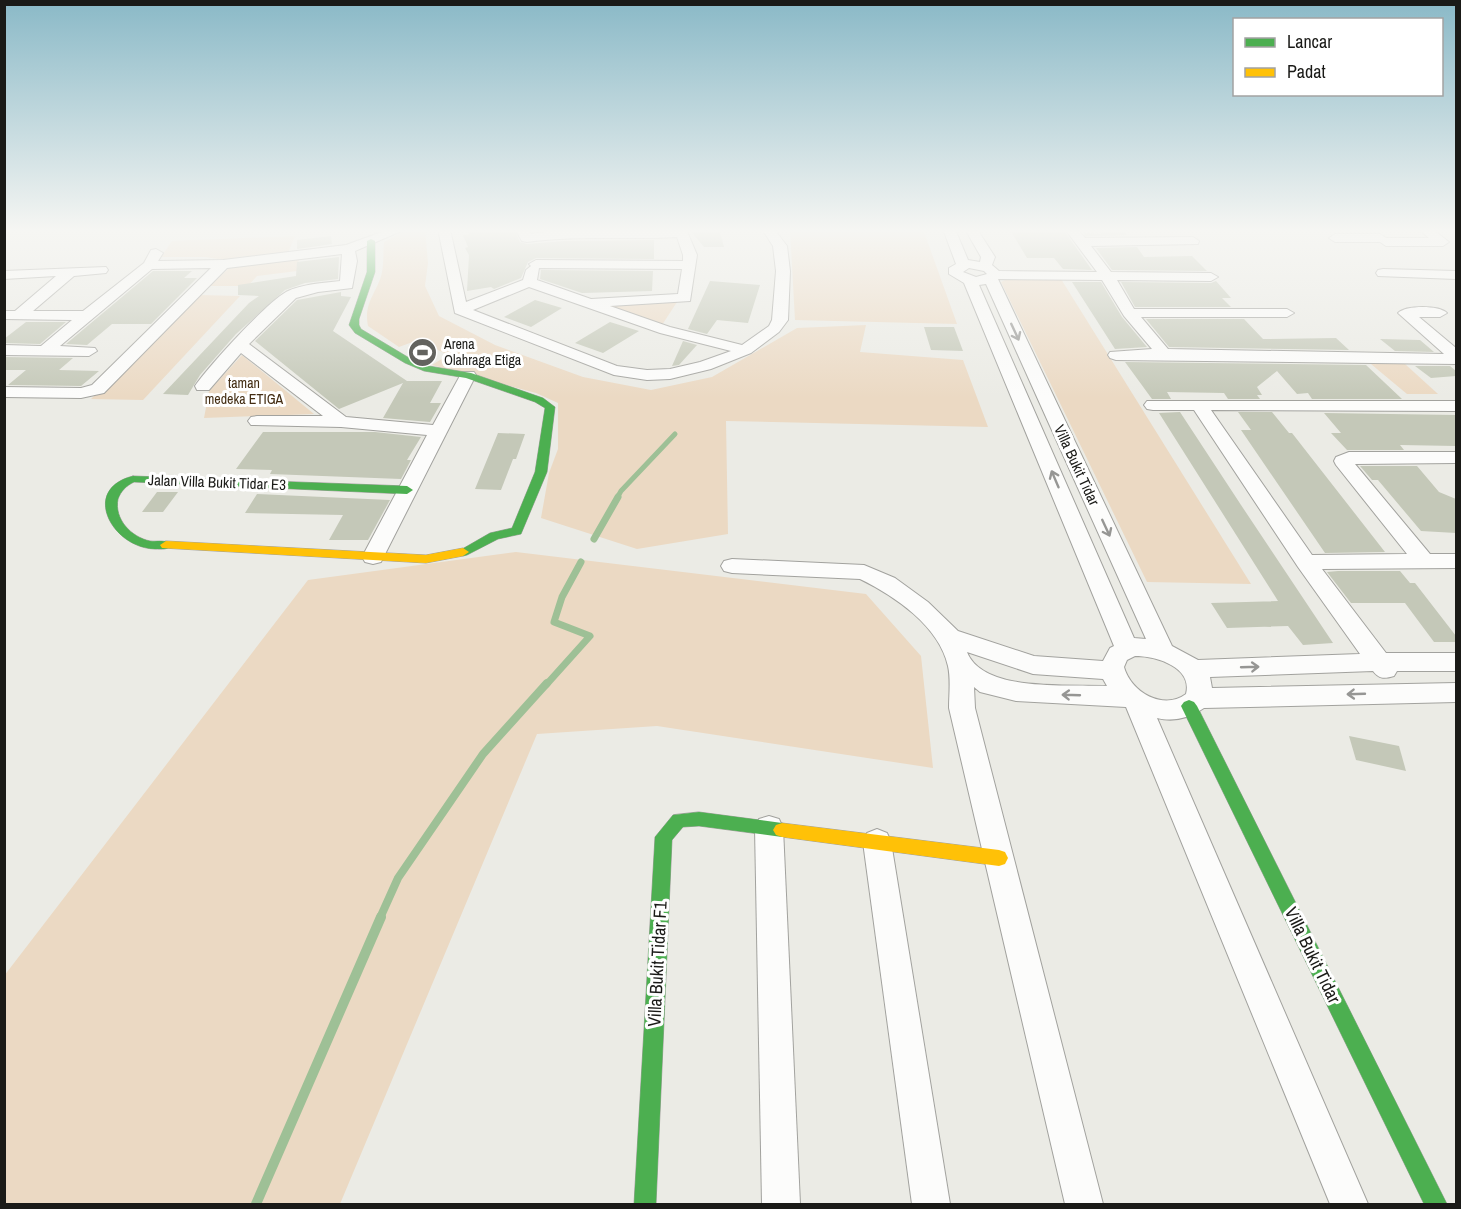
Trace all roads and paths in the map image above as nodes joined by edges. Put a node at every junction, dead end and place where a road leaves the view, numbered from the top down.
1 (52, 285) edge
2 (124, 285) edge
3 (202, 285) edge
4 (343, 285) edge
5 (350, 285) edge
6 (455, 285) edge
7 (521, 285) edge
8 (539, 285) edge
9 (683, 285) edge
10 (781, 285) edge
11 (972, 285) edge
12 (996, 285) edge
13 (1113, 285) edge
14 (367, 288) joint
15 (586, 302) junction
16 (460, 310) junction
17 (1129, 313) junction
18 (1287, 313) dead end
19 (1440, 313) dead end
20 (12, 315) edge
21 (675, 315) junction
22 (86, 316) junction
23 (242, 346) junction
24 (4, 350) edge
25 (45, 350) junction
26 (745, 350) junction
27 (89, 351) dead end
28 (1164, 354) junction
29 (1116, 355) dead end
30 (1456, 357) edge
31 (468, 375) junction
32 (203, 386) dead end
33 (4, 392) edge
34 (1153, 405) dead end
35 (1200, 405) junction
36 (1456, 406) edge
37 (257, 421) dead end
38 (341, 422) junction
39 (437, 431) junction
40 (1456, 458) edge
41 (407, 490) junction
42 (373, 557) junction
43 (1424, 561) junction
44 (1456, 561) edge
45 (1306, 562) junction
46 (732, 566) dead end
47 (1127, 649) junction
48 (1163, 651) junction
49 (968, 656) junction
50 (1379, 662) junction
51 (1456, 662) edge
52 (1192, 669) junction
53 (1112, 671) junction
54 (1400, 692) junction
55 (1456, 693) edge
56 (1133, 698) junction
57 (1193, 702) junction
58 (769, 828) junction
59 (877, 842) junction
60 (999, 858) junction
61 (645, 1204) edge
62 (781, 1204) edge
63 (931, 1204) edge
64 (1084, 1204) edge
65 (1349, 1204) edge
66 (1436, 1204) edge

1 - 20 street
2 - 22 street
3 - 33 street
4 - 23 street
5 - 14 street
6 - 16 street
7 - 16 street
8 - 15 street
9 - 21 street
10 - 26 street
47 -> 11 street, Villa Bukit Tidar
12 -> 48 street, Villa Bukit Tidar
13 - 17 street
14 - 31 street, Jalan Villa Bukit Tidar E3
15 - 21 street
15 - 21 street
16 - 26 street
17 - 18 street
17 - 28 street
19 - 30 street
20 - 22 street
21 - 26 street
22 - 25 street
23 - 32 street
23 - 38 street
24 - 25 street
25 - 27 street
28 - 29 street
28 - 30 street
31 - 39 street
31 - 42 street, Jalan Villa Bukit Tidar E3
34 - 35 street
35 - 36 street
35 - 45 street
37 - 38 street
38 - 39 street
39 - 41 street
40 - 43 street
41 - 42 street
41 - 42 street, Jalan Villa Bukit Tidar E3
43 - 44 street
43 - 45 street
45 - 50 street
46 - 49 street
47 - 48 street
47 - 53 street
48 - 52 street
49 - 53 street
56 -> 49 street
49 - 60 street
50 - 51 street
52 -> 50 street
50 - 54 street
52 - 57 street
53 - 56 street
54 - 55 street
54 -> 57 street
56 - 57 street
56 - 65 street
57 - 66 street, Villa Bukit Tidar
58 - 59 street, Villa Bukit Tidar F1
58 - 61 street, Villa Bukit Tidar F1
58 - 62 street
59 - 60 street, Villa Bukit Tidar F1
59 - 63 street
60 - 64 street

